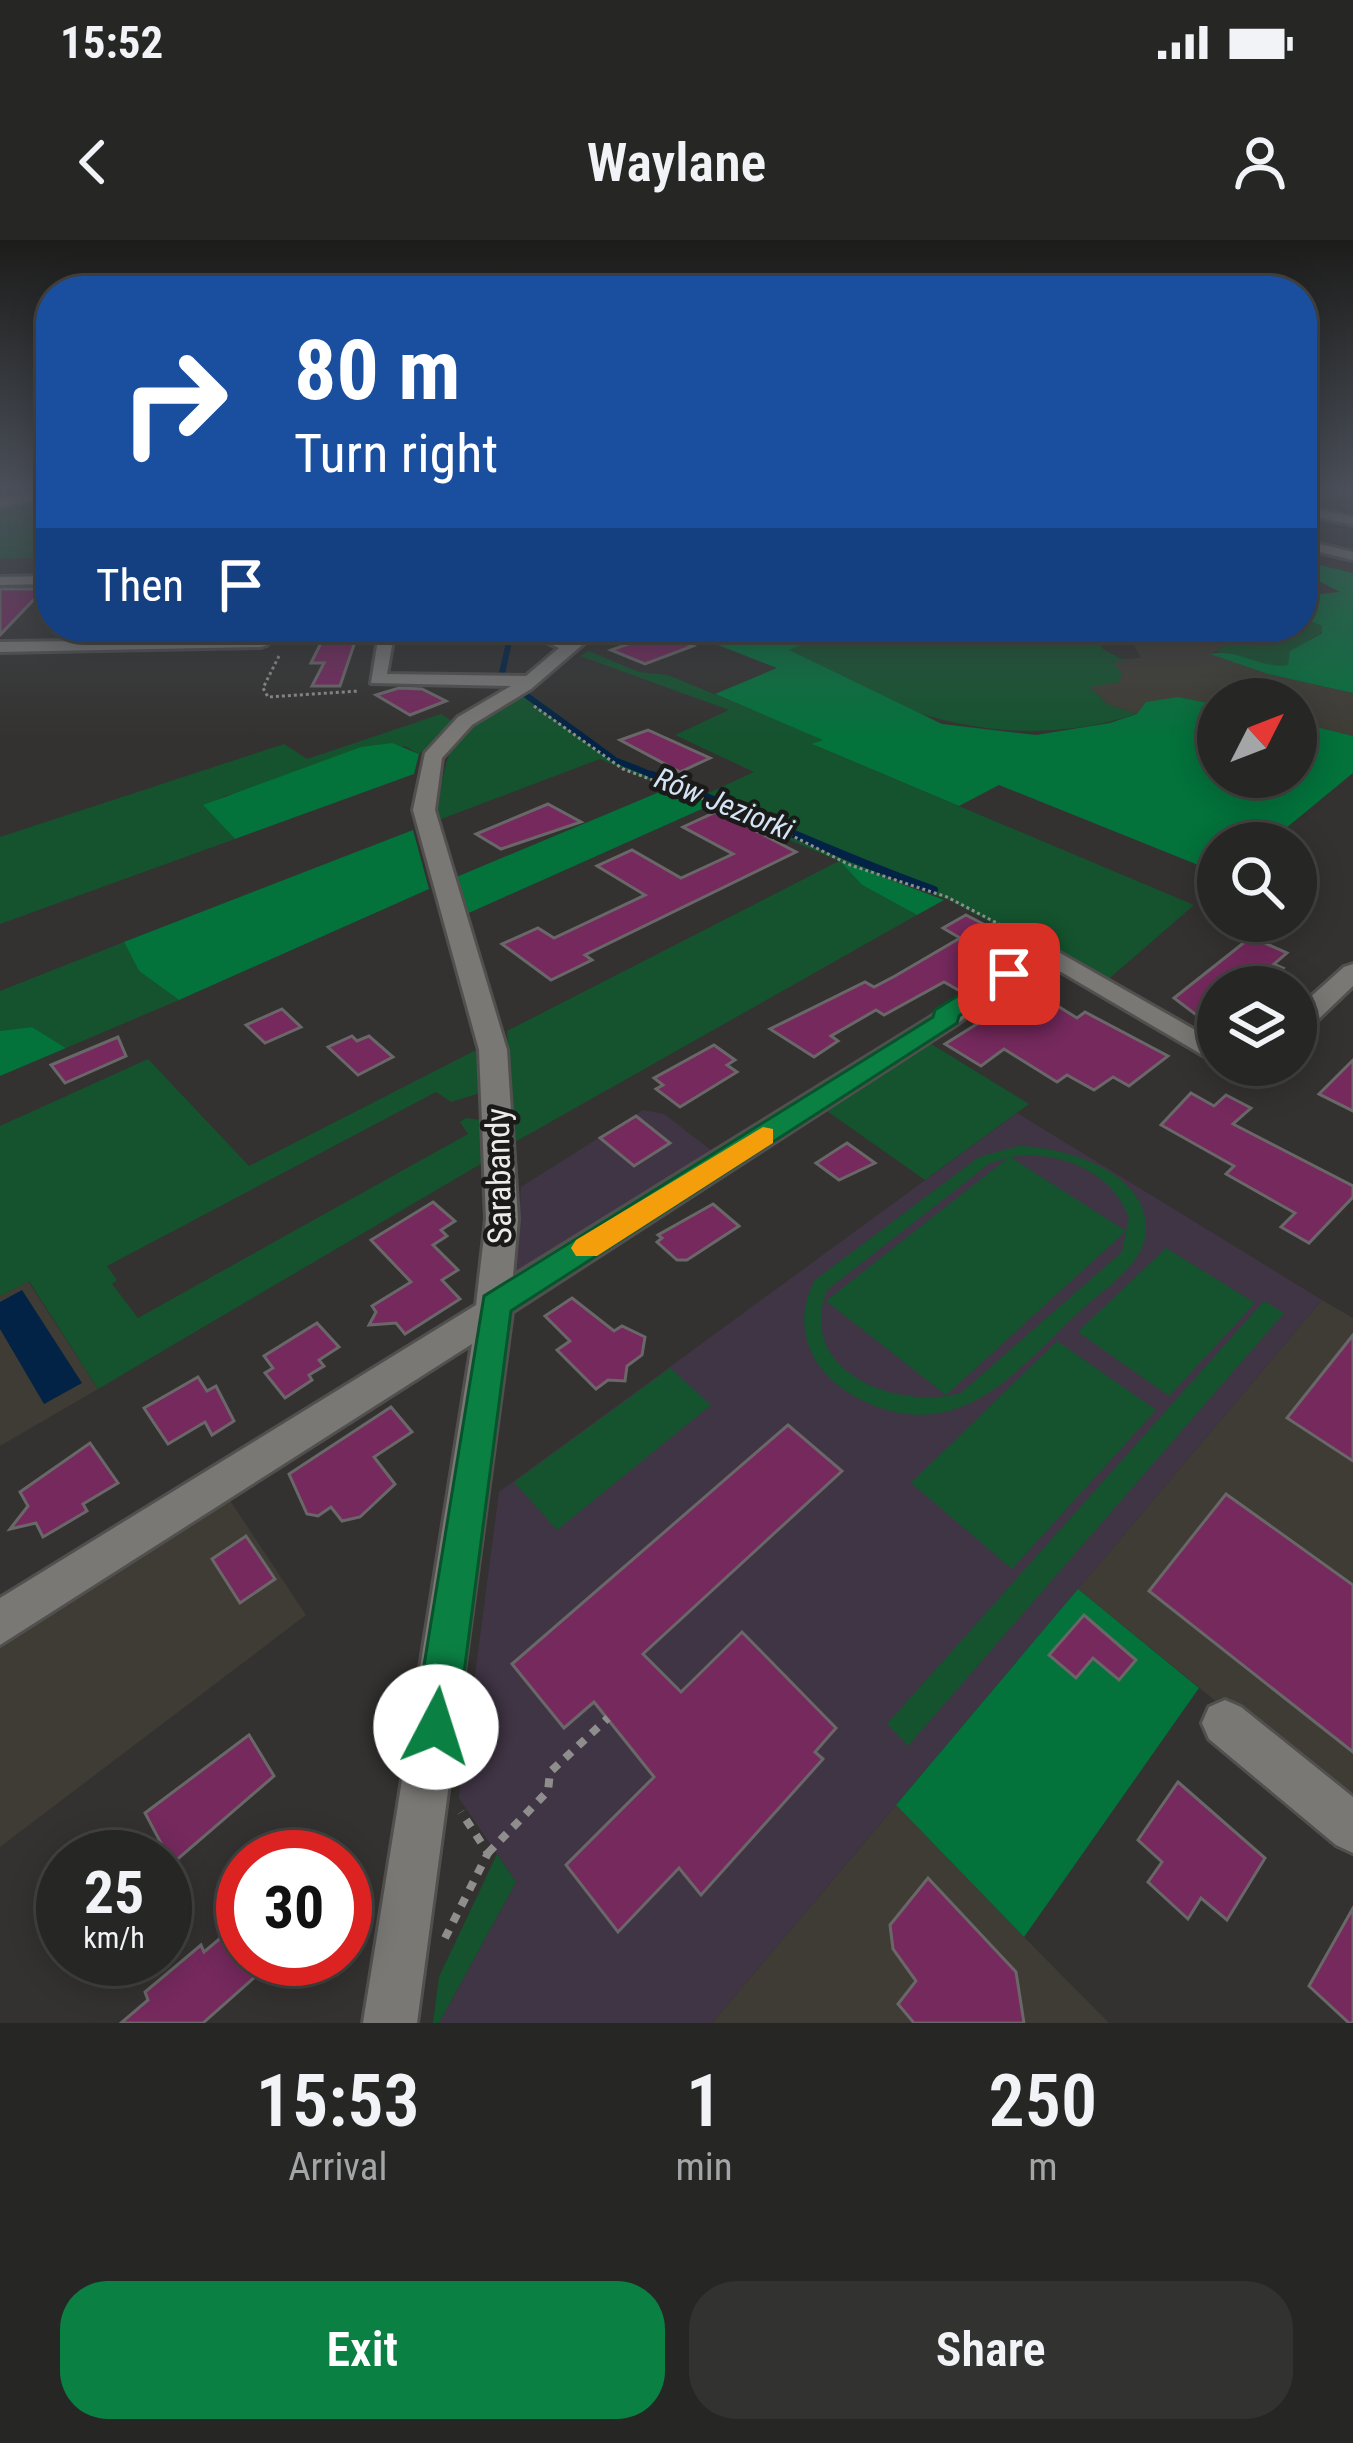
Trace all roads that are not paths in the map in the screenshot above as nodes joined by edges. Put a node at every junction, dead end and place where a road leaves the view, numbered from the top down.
1 (36, 580) edge
2 (0, 581) edge
3 (261, 642) dead end
4 (383, 642) edge
5 (560, 642) edge
6 (575, 642) edge
7 (570, 646) junction
8 (0, 647) edge
9 (522, 687) junction
10 (1060, 961) road end
11 (1353, 972) edge
12 (1009, 974) dead end
13 (1317, 1005) edge
14 (1197, 1043) edge
15 (495, 1308) junction
16 (0, 1623) edge
17 (1225, 1723) dead end
18 (1353, 1828) edge
19 (390, 2023) edge

1 - 2 street
3 - 8 street
4 - 9 street
5 - 7 street
6 - 7 street, Sarabandy
7 - 9 street, Sarabandy
9 - 15 street, Sarabandy
10 - 14 street
11 - 13 street
12 - 15 street
15 - 16 street
15 - 19 street, Sarabandy
17 - 18 street

